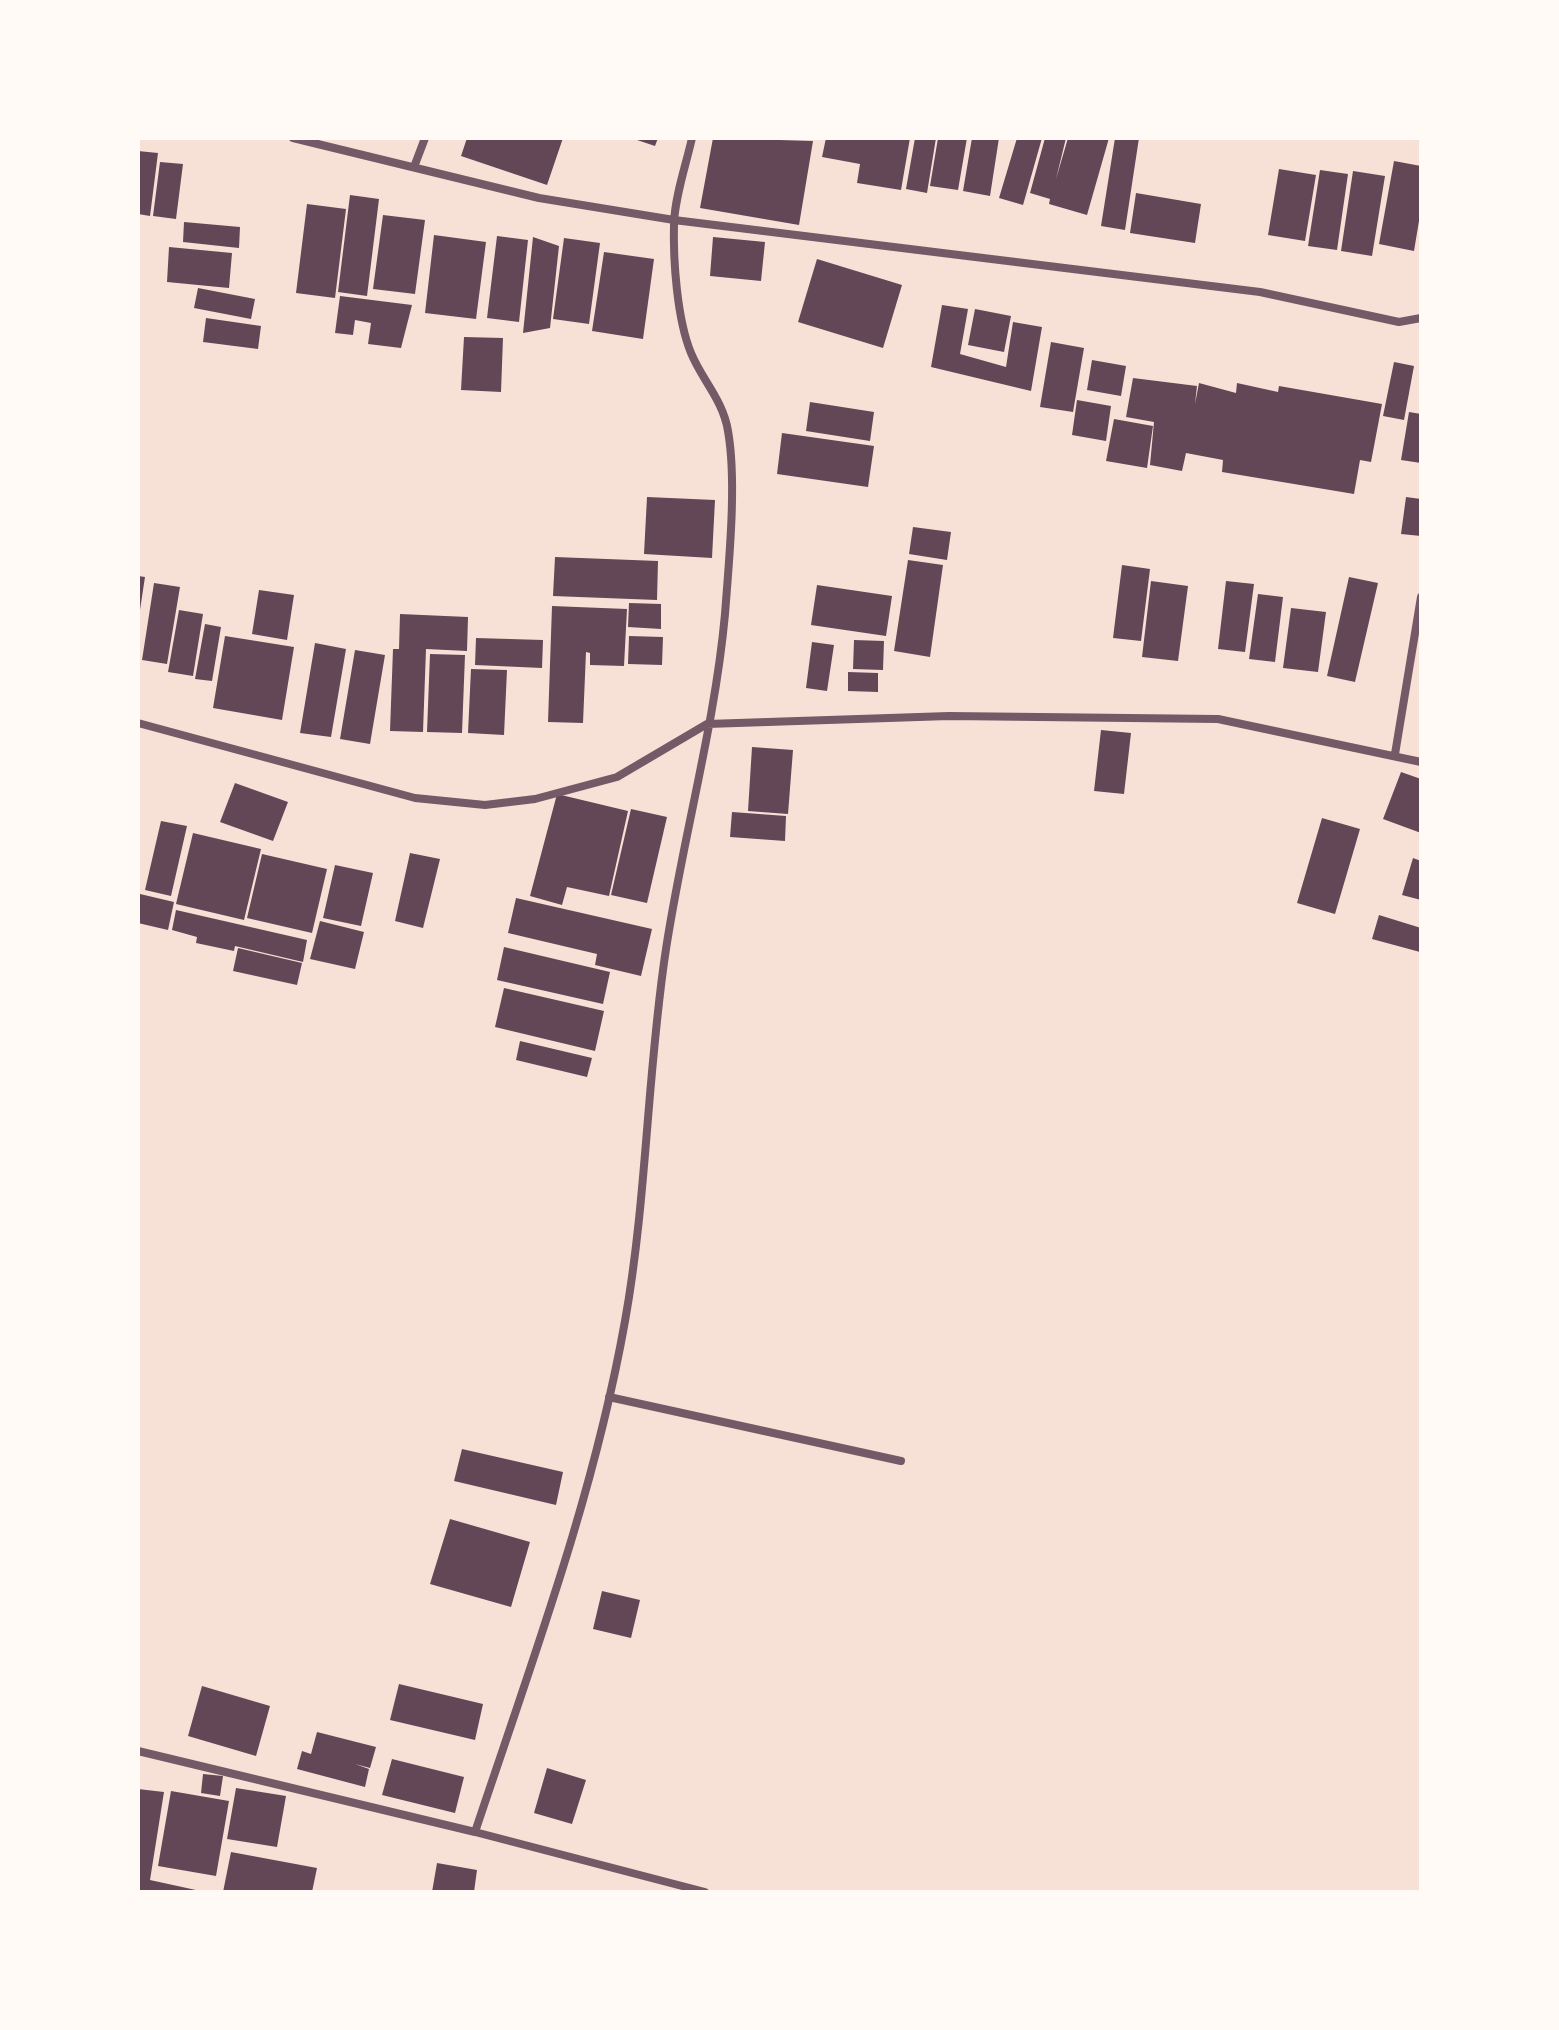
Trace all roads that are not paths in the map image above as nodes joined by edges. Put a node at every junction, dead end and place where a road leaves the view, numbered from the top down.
1 (293, 138) edge
2 (425, 138) edge
3 (692, 138) edge
4 (414, 167) junction
5 (674, 220) junction
6 (1421, 318) edge
7 (1421, 597) edge
8 (138, 723) edge
9 (707, 724) junction
10 (1395, 754) junction
11 (1421, 762) edge
12 (609, 1397) junction
13 (901, 1461) dead end
14 (138, 1751) edge
15 (475, 1832) junction
16 (705, 1892) edge

1 - 4 street
2 - 4 street
3 - 5 street
4 - 5 street
5 - 6 street
5 - 9 street
7 - 10 street
8 - 9 street
9 - 10 street
9 - 12 street
10 - 11 street
12 - 13 street
12 - 15 street
14 - 15 street
15 - 16 street

